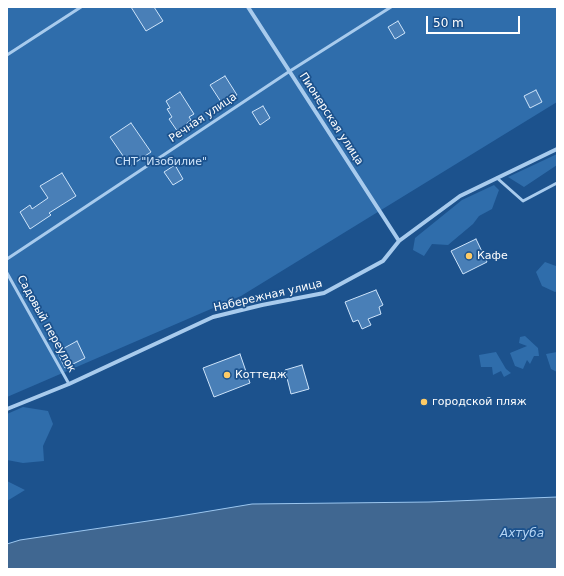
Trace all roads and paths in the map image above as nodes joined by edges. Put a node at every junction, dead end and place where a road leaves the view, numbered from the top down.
1 (81, 7) edge
2 (248, 7) edge
3 (391, 7) edge
4 (7, 55) edge
5 (290, 71) junction
6 (557, 149) edge
7 (497, 178) junction
8 (557, 183) edge
9 (399, 241) junction
10 (7, 259) edge
11 (7, 273) edge
12 (69, 384) junction
13 (7, 409) edge

1 - 4 lane
2 - 5 street, Пионерская улица
3 - 5 lane, Речная улица
5 - 9 street, Пионерская улица
5 - 10 lane, Речная улица
6 - 7 street, Набережная улица
7 - 8 lane
7 - 9 street, Набережная улица
9 - 12 street, Набережная улица
11 - 12 lane, Садовый переулок
12 - 13 street, Набережная улица

